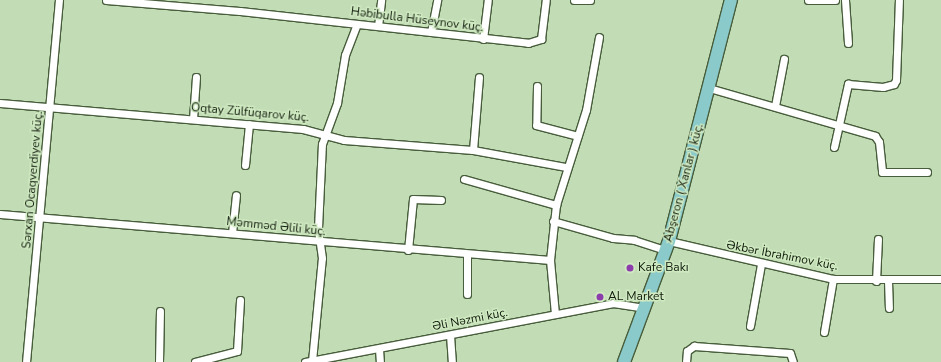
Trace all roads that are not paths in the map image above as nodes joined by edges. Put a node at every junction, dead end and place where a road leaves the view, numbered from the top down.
1 (59, 0) edge
2 (106, 0) edge
3 (381, 0) edge
4 (437, 0) edge
5 (488, 0) edge
6 (546, 0) edge
7 (574, 0) edge
8 (590, 0) edge
9 (723, 0) edge
10 (731, 0) edge
11 (808, 0) edge
12 (836, 0) edge
13 (846, 0) edge
14 (900, 0) edge
15 (357, 24) junction
16 (378, 26) junction
17 (431, 32) junction
18 (599, 37) dead end
19 (483, 39) junction
20 (848, 43) dead end
21 (784, 59) dead end
22 (196, 77) dead end
23 (479, 77) dead end
24 (537, 86) dead end
25 (709, 88) junction
26 (0, 103) edge
27 (775, 106) junction
28 (51, 107) junction
29 (193, 119) junction
30 (250, 124) junction
31 (839, 125) junction
32 (324, 136) junction
33 (578, 136) junction
34 (834, 147) dead end
35 (473, 150) junction
36 (246, 166) dead end
37 (566, 167) junction
38 (927, 172) dead end
39 (464, 180) dead end
40 (236, 195) dead end
41 (441, 200) dead end
42 (556, 205) junction
43 (0, 214) edge
44 (41, 218) junction
45 (553, 221) junction
46 (232, 233) junction
47 (878, 239) dead end
48 (320, 243) junction
49 (664, 244) junction
50 (408, 250) junction
51 (467, 254) junction
52 (550, 260) junction
53 (761, 264) junction
54 (833, 279) junction
55 (941, 279) edge
56 (876, 281) junction
57 (888, 281) junction
58 (467, 294) dead end
59 (240, 300) dead end
60 (642, 308) junction
61 (889, 308) dead end
62 (160, 311) dead end
63 (554, 314) junction
64 (750, 326) dead end
65 (824, 332) dead end
66 (450, 335) junction
67 (379, 349) junction
68 (26, 362) edge
69 (159, 362) edge
70 (195, 362) edge
71 (309, 362) edge
72 (380, 362) edge
73 (452, 362) edge
74 (617, 362) edge
75 (624, 362) edge
76 (686, 362) edge
77 (793, 362) edge

1 - 28 street, Sərxan Ocaqverdiyev küç.
2 - 15 street, Həbibulla Hüseynov küç.
3 - 16 street
4 - 17 street
5 - 19 street
6 - 19 street, Həbibulla Hüseynov küç.
7 - 8 street
9 - 49 main road
10 - 25 main road, Abşeron ( Xanlar ) küç.
11 - 12 street
13 - 20 street
14 - 31 street
15 - 16 street, Həbibulla Hüseynov küç.
15 - 32 street
16 - 17 street, Həbibulla Hüseynov küç.
17 - 19 street, Həbibulla Hüseynov küç.
18 - 33 street
21 - 27 street
22 - 29 street
23 - 35 street
24 - 33 street
25 - 27 street
25 - 49 main road, Abşeron ( Xanlar ) küç.
26 - 28 street, Oqtay Zülfüqarov küç.
27 - 31 street
28 - 29 street, Oqtay Zülfüqarov küç.
28 - 44 street, Sərxan Ocaqverdiyev küç.
29 - 30 street, Oqtay Zülfüqarov küç.
30 - 32 street, Oqtay Zülfüqarov küç.
30 - 36 street
31 - 34 street
31 - 38 street
32 - 35 street, Oqtay Zülfüqarov küç.
32 - 48 street
33 - 37 street
35 - 37 street, Oqtay Zülfüqarov küç.
37 - 42 street
39 - 42 street
40 - 46 street
41 - 50 street
42 - 45 street
43 - 44 street, Məmməd Əlili küç.
44 - 46 street, Məmməd Əlili küç.
44 - 68 street, Sərxan Ocaqverdiyev küç.
45 - 49 street, Əkbər İbrahimov küç.
45 - 52 street
46 - 48 street, Məmməd Əlili küç.
47 - 56 street
48 - 50 street, Məmməd Əlili küç.
48 - 71 street
49 - 53 street, Əkbər İbrahimov küç.
49 - 60 main road
50 - 51 street, Məmməd Əlili küç.
51 - 52 street, Məmməd Əlili küç.
51 - 58 street
52 - 63 street
53 - 54 street, Əkbər İbrahimov küç.
53 - 64 street
54 - 56 street, Əkbər İbrahimov küç.
54 - 65 street
55 - 57 street, Əkbər İbrahimov küç.
56 - 57 street, Əkbər İbrahimov küç.
57 - 61 street
59 - 70 street
60 - 63 street, Əli Nəzmi küç.
60 - 74 main road
60 - 75 main road
62 - 69 street
63 - 66 street, Əli Nəzmi küç.
66 - 67 street, Əli Nəzmi küç.
66 - 73 street
67 - 71 street, Əli Nəzmi küç.
67 - 72 street
76 - 77 street

